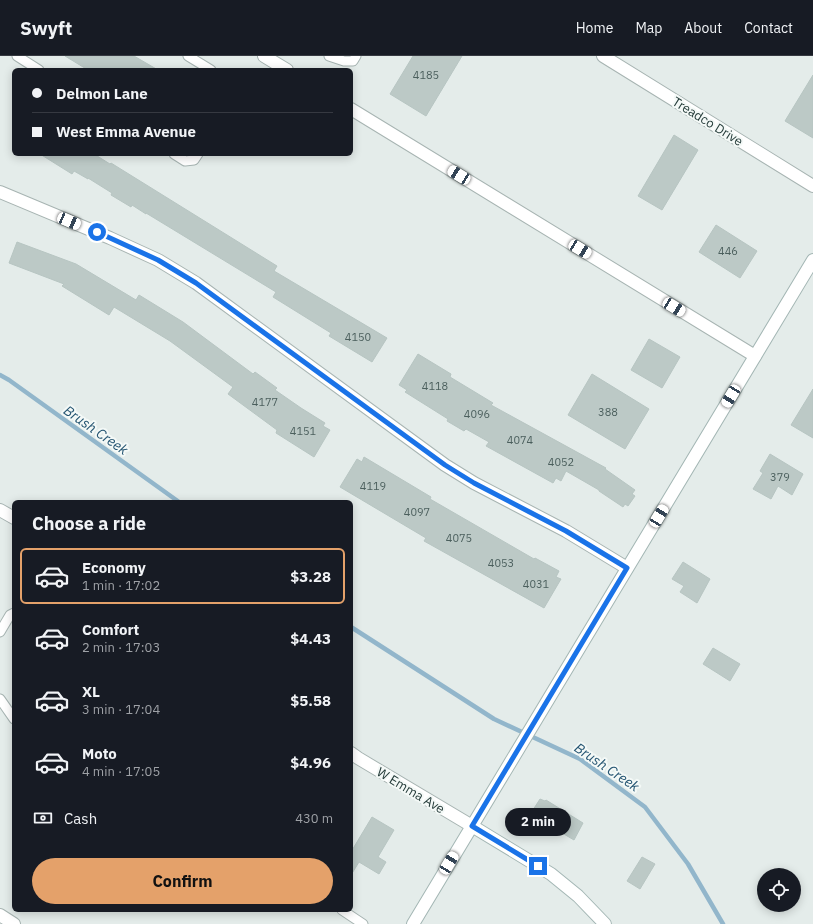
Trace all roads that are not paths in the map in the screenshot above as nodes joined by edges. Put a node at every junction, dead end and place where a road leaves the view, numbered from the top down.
1 (188, 56) edge
2 (264, 56) edge
3 (329, 56) edge
4 (356, 56) edge
5 (603, 56) edge
6 (20, 57) edge
7 (36, 68) edge
8 (208, 68) edge
9 (284, 68) edge
10 (353, 110) edge
11 (177, 156) edge
12 (197, 156) edge
13 (813, 186) edge
14 (0, 192) edge
15 (813, 260) edge
16 (755, 356) junction
17 (0, 510) edge
18 (12, 517) edge
19 (627, 568) junction
20 (12, 614) edge
21 (0, 632) edge
22 (0, 699) edge
23 (12, 716) edge
24 (353, 754) edge
25 (472, 826) junction
26 (345, 912) edge
27 (0, 915) edge
28 (14, 924) edge
29 (363, 924) edge
30 (413, 924) edge
31 (604, 924) edge

1 - 8 lane
2 - 9 street
3 - 4 lane
5 - 13 street, Treadco Drive
6 - 7 lane
10 - 16 street
11 - 12 lane
14 - 19 street
15 - 16 street
16 - 19 street
17 - 18 street
19 - 25 street
20 - 21 lane
22 - 23 lane
24 - 25 street, W Emma Ave
25 - 30 street
25 - 31 street, W Emma Ave
26 - 29 lane
27 - 28 street

